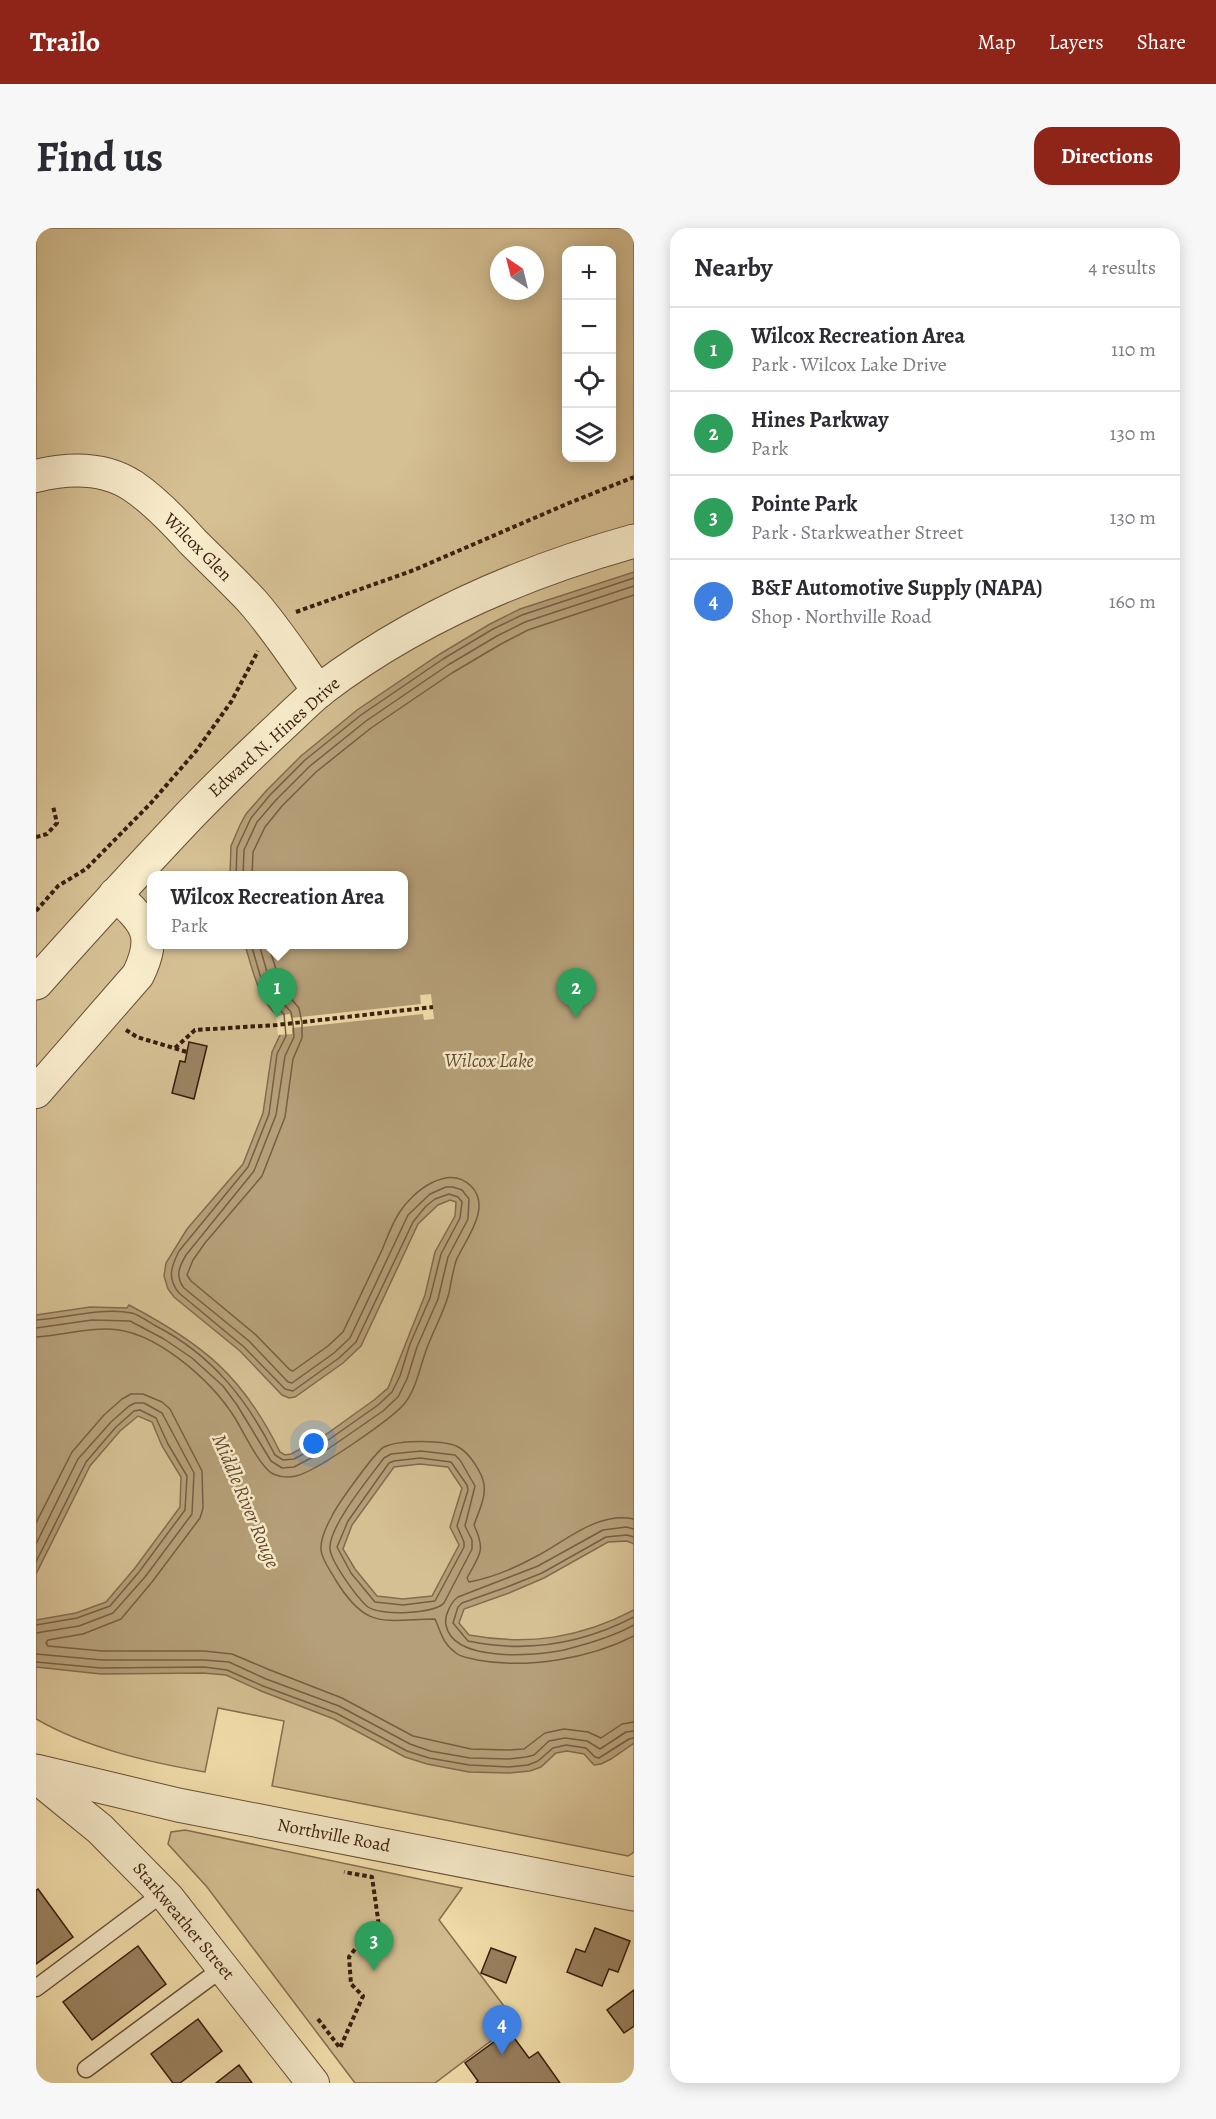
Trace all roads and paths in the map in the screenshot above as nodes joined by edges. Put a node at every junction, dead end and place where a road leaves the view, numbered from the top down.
1 (36, 476) edge
2 (634, 541) edge
3 (319, 692) junction
4 (53, 806) dead end
5 (36, 837) edge
6 (115, 894) junction
7 (147, 936) edge
8 (147, 949) edge
9 (36, 983) edge
10 (433, 1007) dead end
11 (103, 1016) junction
12 (175, 1048) junction
13 (187, 1052) dead end
14 (36, 1092) edge
15 (36, 1771) edge
16 (36, 1777) edge
17 (344, 1872) dead end
18 (163, 1893) junction
19 (634, 1894) edge
20 (224, 1967) junction
21 (36, 1988) edge
22 (318, 2019) dead end
23 (86, 2069) dead end
24 (313, 2083) edge

1 - 3 street, Wilcox Glen
2 - 3 street, Edward N. Hines Drive
3 - 6 street, Edward N. Hines Drive
4 - 5 path
6 - 7 street
6 - 9 street, Edward N. Hines Drive
8 - 11 street
10 - 12 path
11 - 12 path
11 - 14 street
12 - 13 path
15 - 19 street, Northville Road
16 - 18 street, Starkweather Street
17 - 22 path
18 - 20 street, Starkweather Street
18 - 21 lane
20 - 23 lane
20 - 24 street, Starkweather Street

